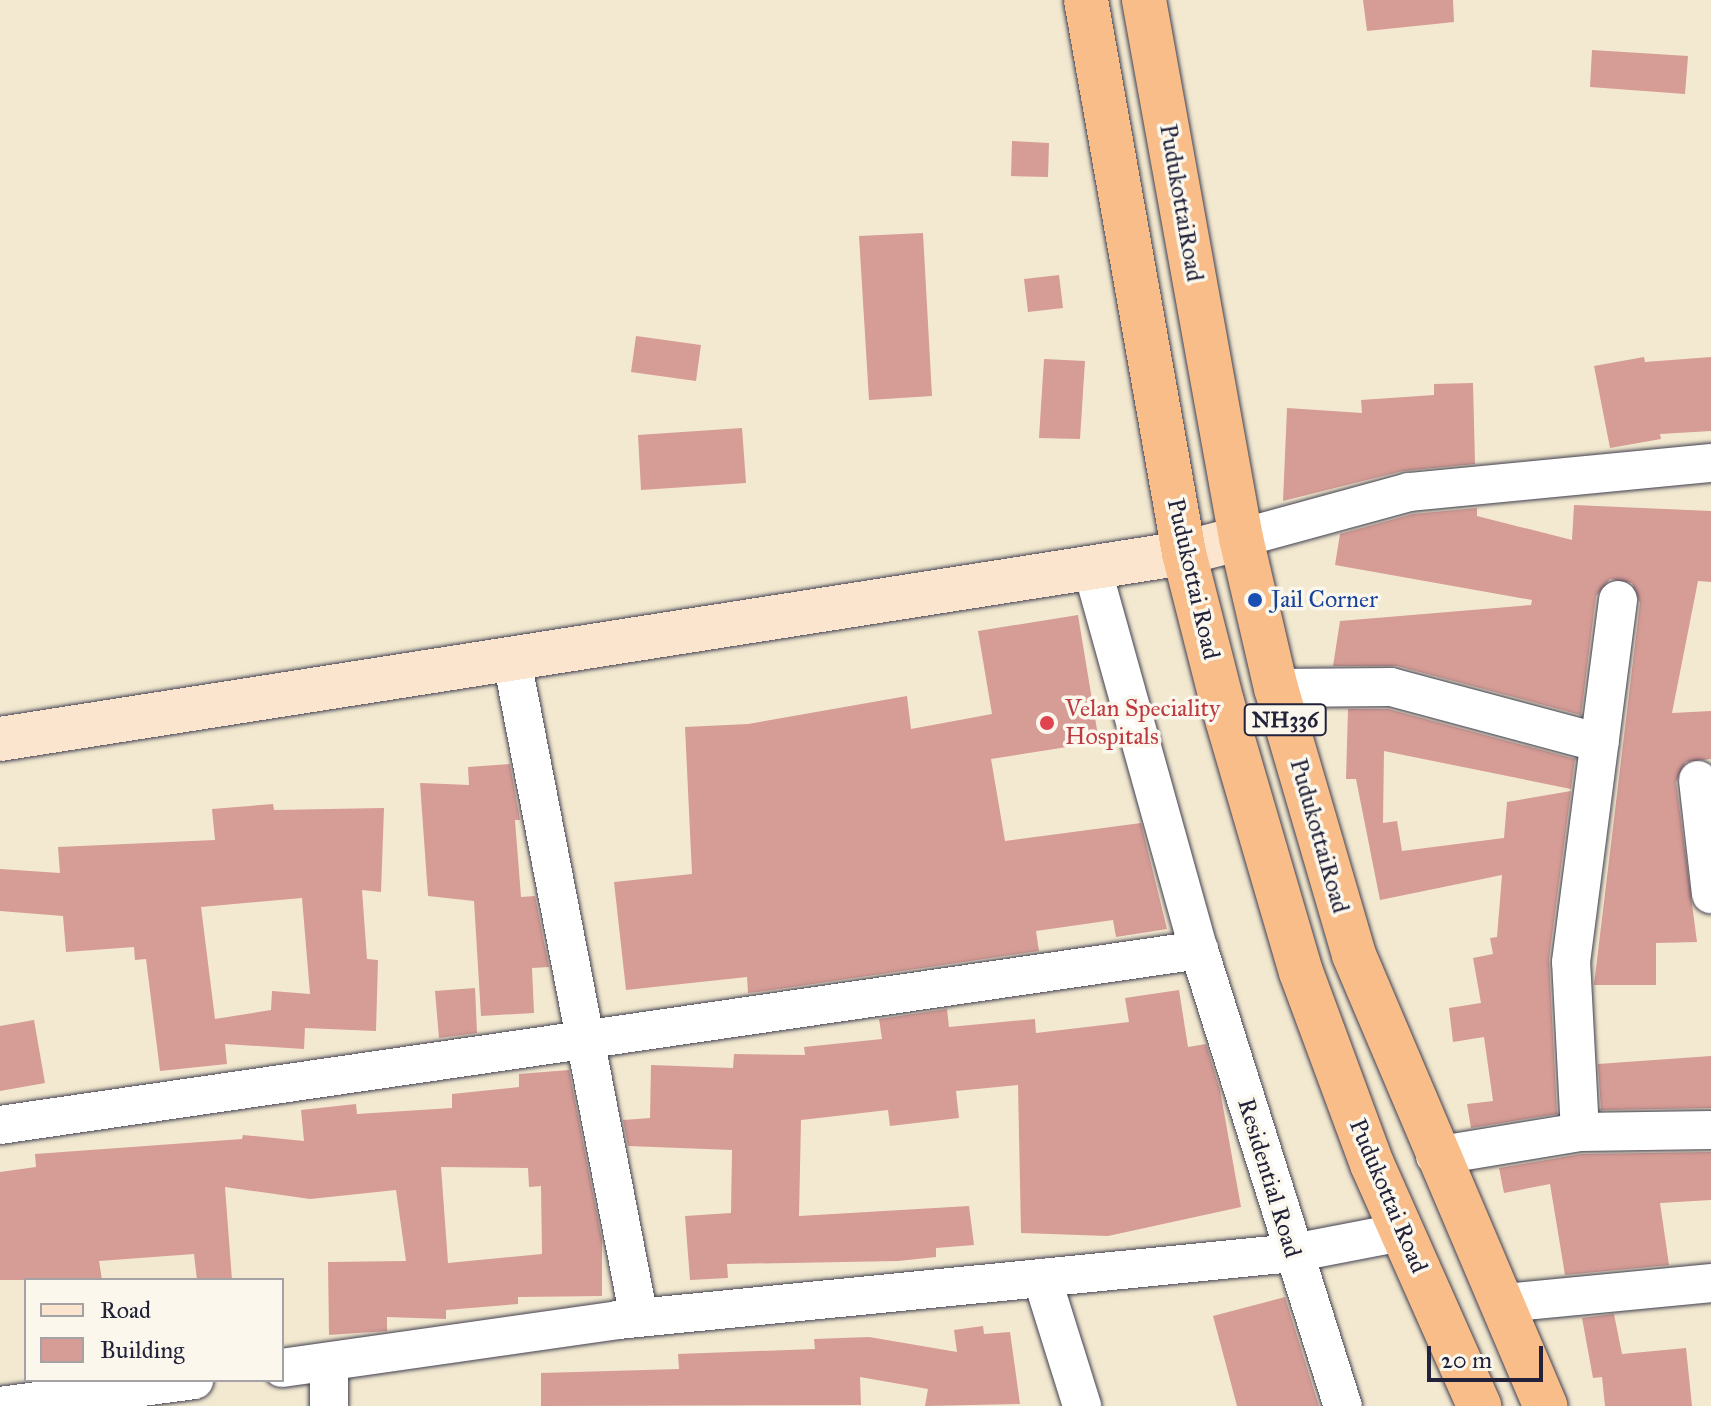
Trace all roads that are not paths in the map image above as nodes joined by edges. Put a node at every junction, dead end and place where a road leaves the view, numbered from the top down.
1 (1086, 0) edge
2 (1144, 0) edge
3 (1711, 463) edge
4 (1241, 538) junction
5 (1184, 553) junction
6 (1092, 568) junction
7 (1618, 600) dead end
8 (512, 660) junction
9 (1276, 688) junction
10 (0, 739) edge
11 (1600, 743) junction
12 (1698, 780) dead end
13 (1711, 894) edge
14 (1199, 950) junction
15 (585, 1039) junction
16 (0, 1125) edge
17 (1711, 1130) edge
18 (1580, 1132) junction
19 (1435, 1156) junction
20 (1402, 1232) junction
21 (1293, 1253) junction
22 (1042, 1278) junction
23 (1711, 1283) edge
24 (1504, 1303) junction
25 (639, 1318) junction
26 (329, 1362) junction
27 (284, 1368) edge
28 (182, 1382) edge
29 (66, 1402) edge
30 (0, 1406) edge
31 (329, 1406) edge
32 (1082, 1406) edge
33 (1343, 1406) edge
34 (1479, 1406) edge
35 (1545, 1406) edge

1 - 5 highway, Pudukottai Road / NH336
2 - 4 highway, PudukottaiRoad / NH336
3 - 4 street
4 - 5 main road
4 - 9 highway, PudukottaiRoad / NH336
5 - 6 main road
5 - 20 highway, Pudukottai Road / NH336
6 - 8 main road
6 - 14 street, Residential Road
7 - 11 street
8 - 10 main road
8 - 15 street
9 - 11 street
9 - 19 highway, PudukottaiRoad / NH336
11 - 18 street
12 - 13 street
14 - 15 street
14 - 21 street, Residential Road
15 - 16 street
15 - 25 street
17 - 18 street
18 - 19 street
19 - 24 highway, PudukottaiRoad / NH336
20 - 21 street
20 - 34 highway, Pudukottai Road / NH336
21 - 22 street
21 - 33 street, Residential Road
22 - 25 street
22 - 32 street
23 - 24 street
24 - 35 highway, PudukottaiRoad / NH336
25 - 26 street
26 - 27 street
26 - 31 street
28 - 29 street
29 - 30 street

